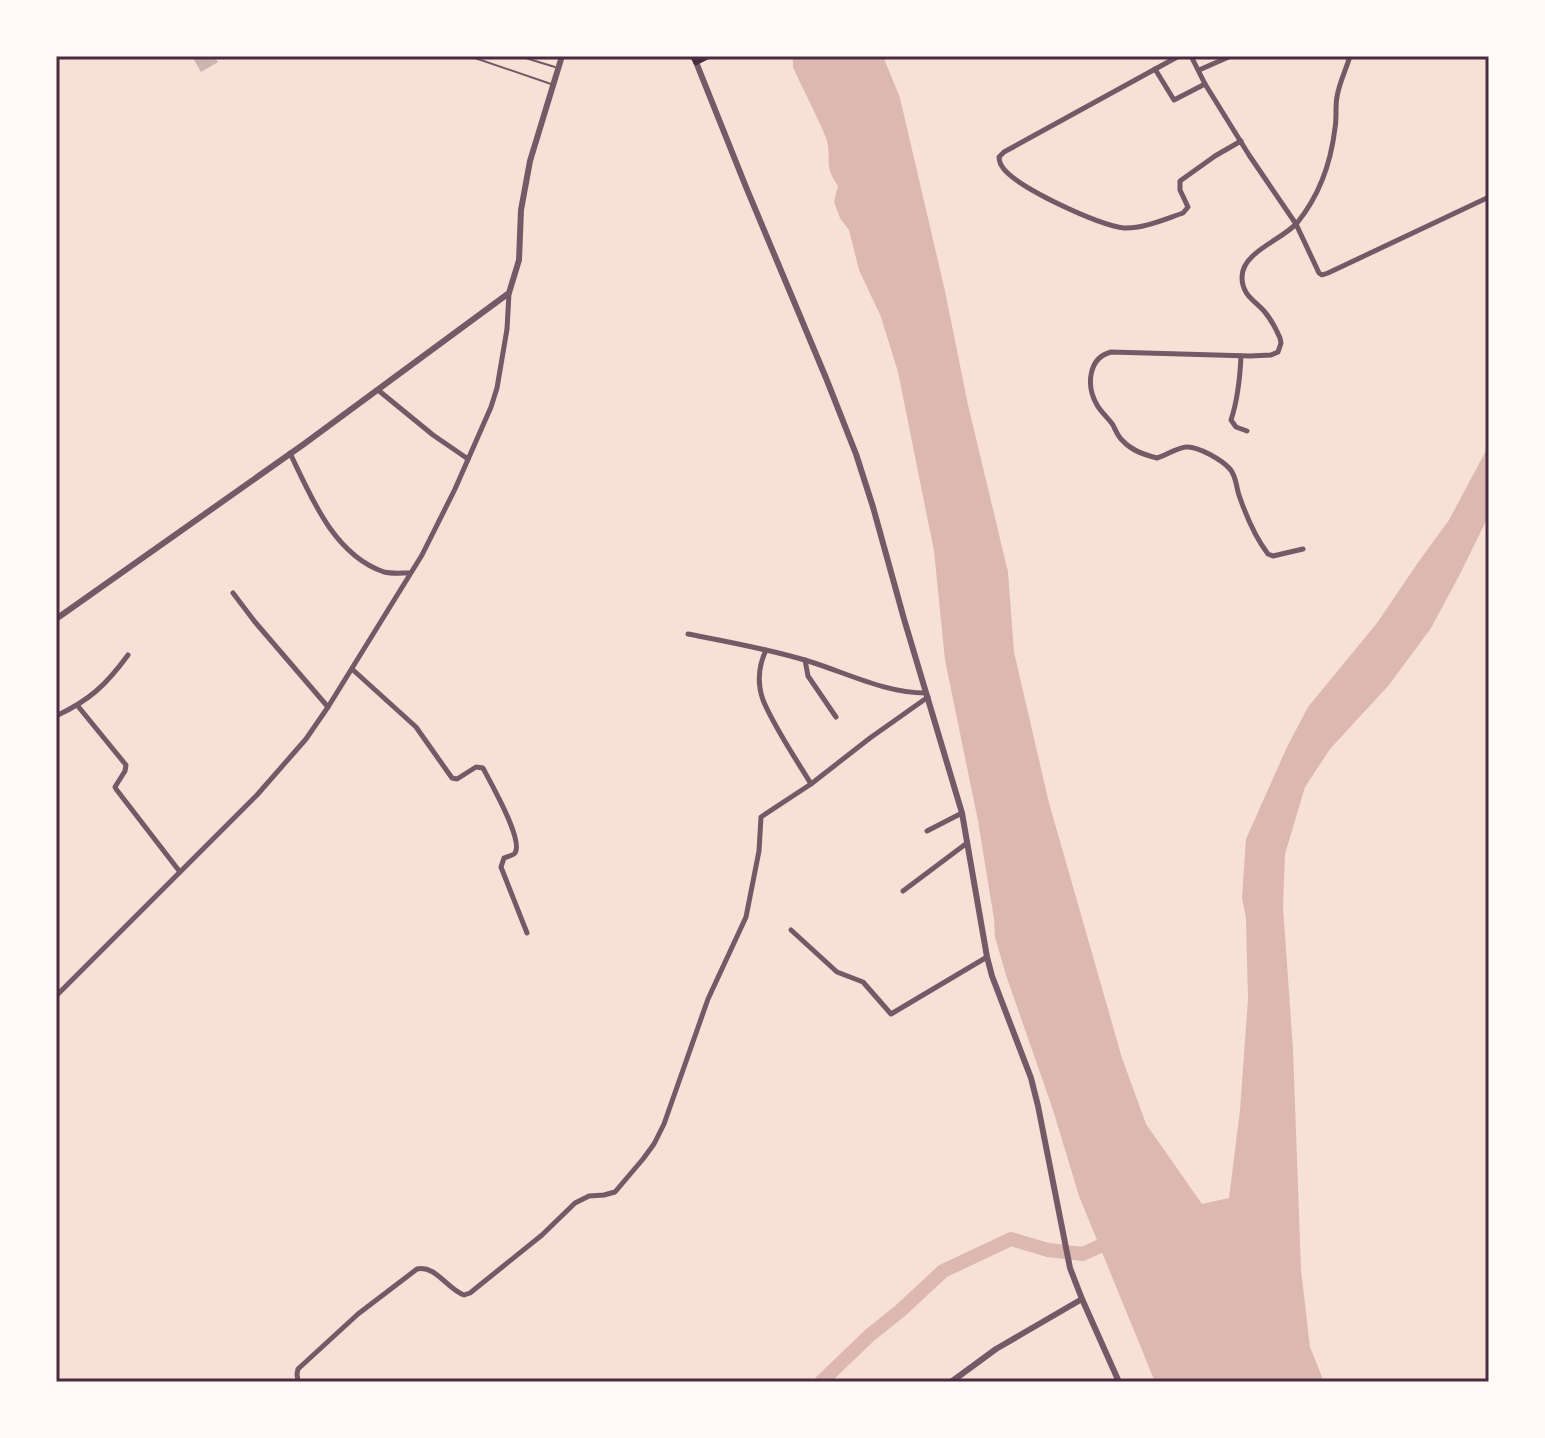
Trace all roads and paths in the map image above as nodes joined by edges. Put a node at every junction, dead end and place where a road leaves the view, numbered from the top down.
1 (469, 56) edge
2 (519, 56) edge
3 (562, 56) edge
4 (708, 56) edge
5 (1179, 56) edge
6 (1191, 56) edge
7 (1231, 56) edge
8 (1350, 56) edge
9 (694, 59) edge
10 (560, 68) junction
11 (1155, 69) junction
12 (1199, 70) junction
13 (1205, 84) junction
14 (554, 85) junction
15 (1241, 141) junction
16 (1489, 197) edge
17 (1297, 226) junction
18 (509, 293) junction
19 (1241, 356) junction
20 (378, 390) junction
21 (1247, 431) dead end
22 (290, 453) junction
23 (468, 459) junction
24 (1303, 549) dead end
25 (410, 573) junction
26 (233, 593) dead end
27 (56, 619) edge
28 (688, 634) dead end
29 (766, 650) junction
30 (128, 655) dead end
31 (805, 660) junction
32 (352, 669) junction
33 (928, 695) junction
34 (77, 705) junction
35 (328, 707) junction
36 (56, 716) edge
37 (836, 717) dead end
38 (811, 784) junction
39 (962, 813) junction
40 (927, 831) dead end
41 (968, 843) junction
42 (180, 872) junction
43 (903, 891) dead end
44 (791, 930) dead end
45 (527, 933) dead end
46 (987, 957) junction
47 (56, 996) edge
48 (1082, 1299) junction
49 (298, 1382) edge
50 (951, 1382) edge
51 (1119, 1382) edge

1 - 14 lane
2 - 10 lane
3 - 10 street
4 - 9 main road
5 - 11 street
6 - 12 street
7 - 12 street
8 - 17 street
9 - 33 street
10 - 14 street
11 - 13 street
11 - 15 street
12 - 13 street
13 - 15 street
14 - 18 street
15 - 17 street
16 - 17 street
17 - 19 street
18 - 20 street
18 - 23 street
19 - 21 street
19 - 24 street
20 - 22 street
20 - 23 street
22 - 25 street
22 - 27 street
23 - 25 street
25 - 32 street
26 - 35 street
28 - 29 street
29 - 31 street
29 - 38 street
30 - 34 street
31 - 33 street
31 - 37 street
32 - 35 street
32 - 45 street
33 - 38 street
33 - 39 street
34 - 36 street
34 - 42 street
35 - 42 street
38 - 49 street
39 - 40 street
39 - 41 street
41 - 43 street
41 - 46 street
42 - 47 street
44 - 46 street
46 - 48 street
48 - 50 street
48 - 51 street

